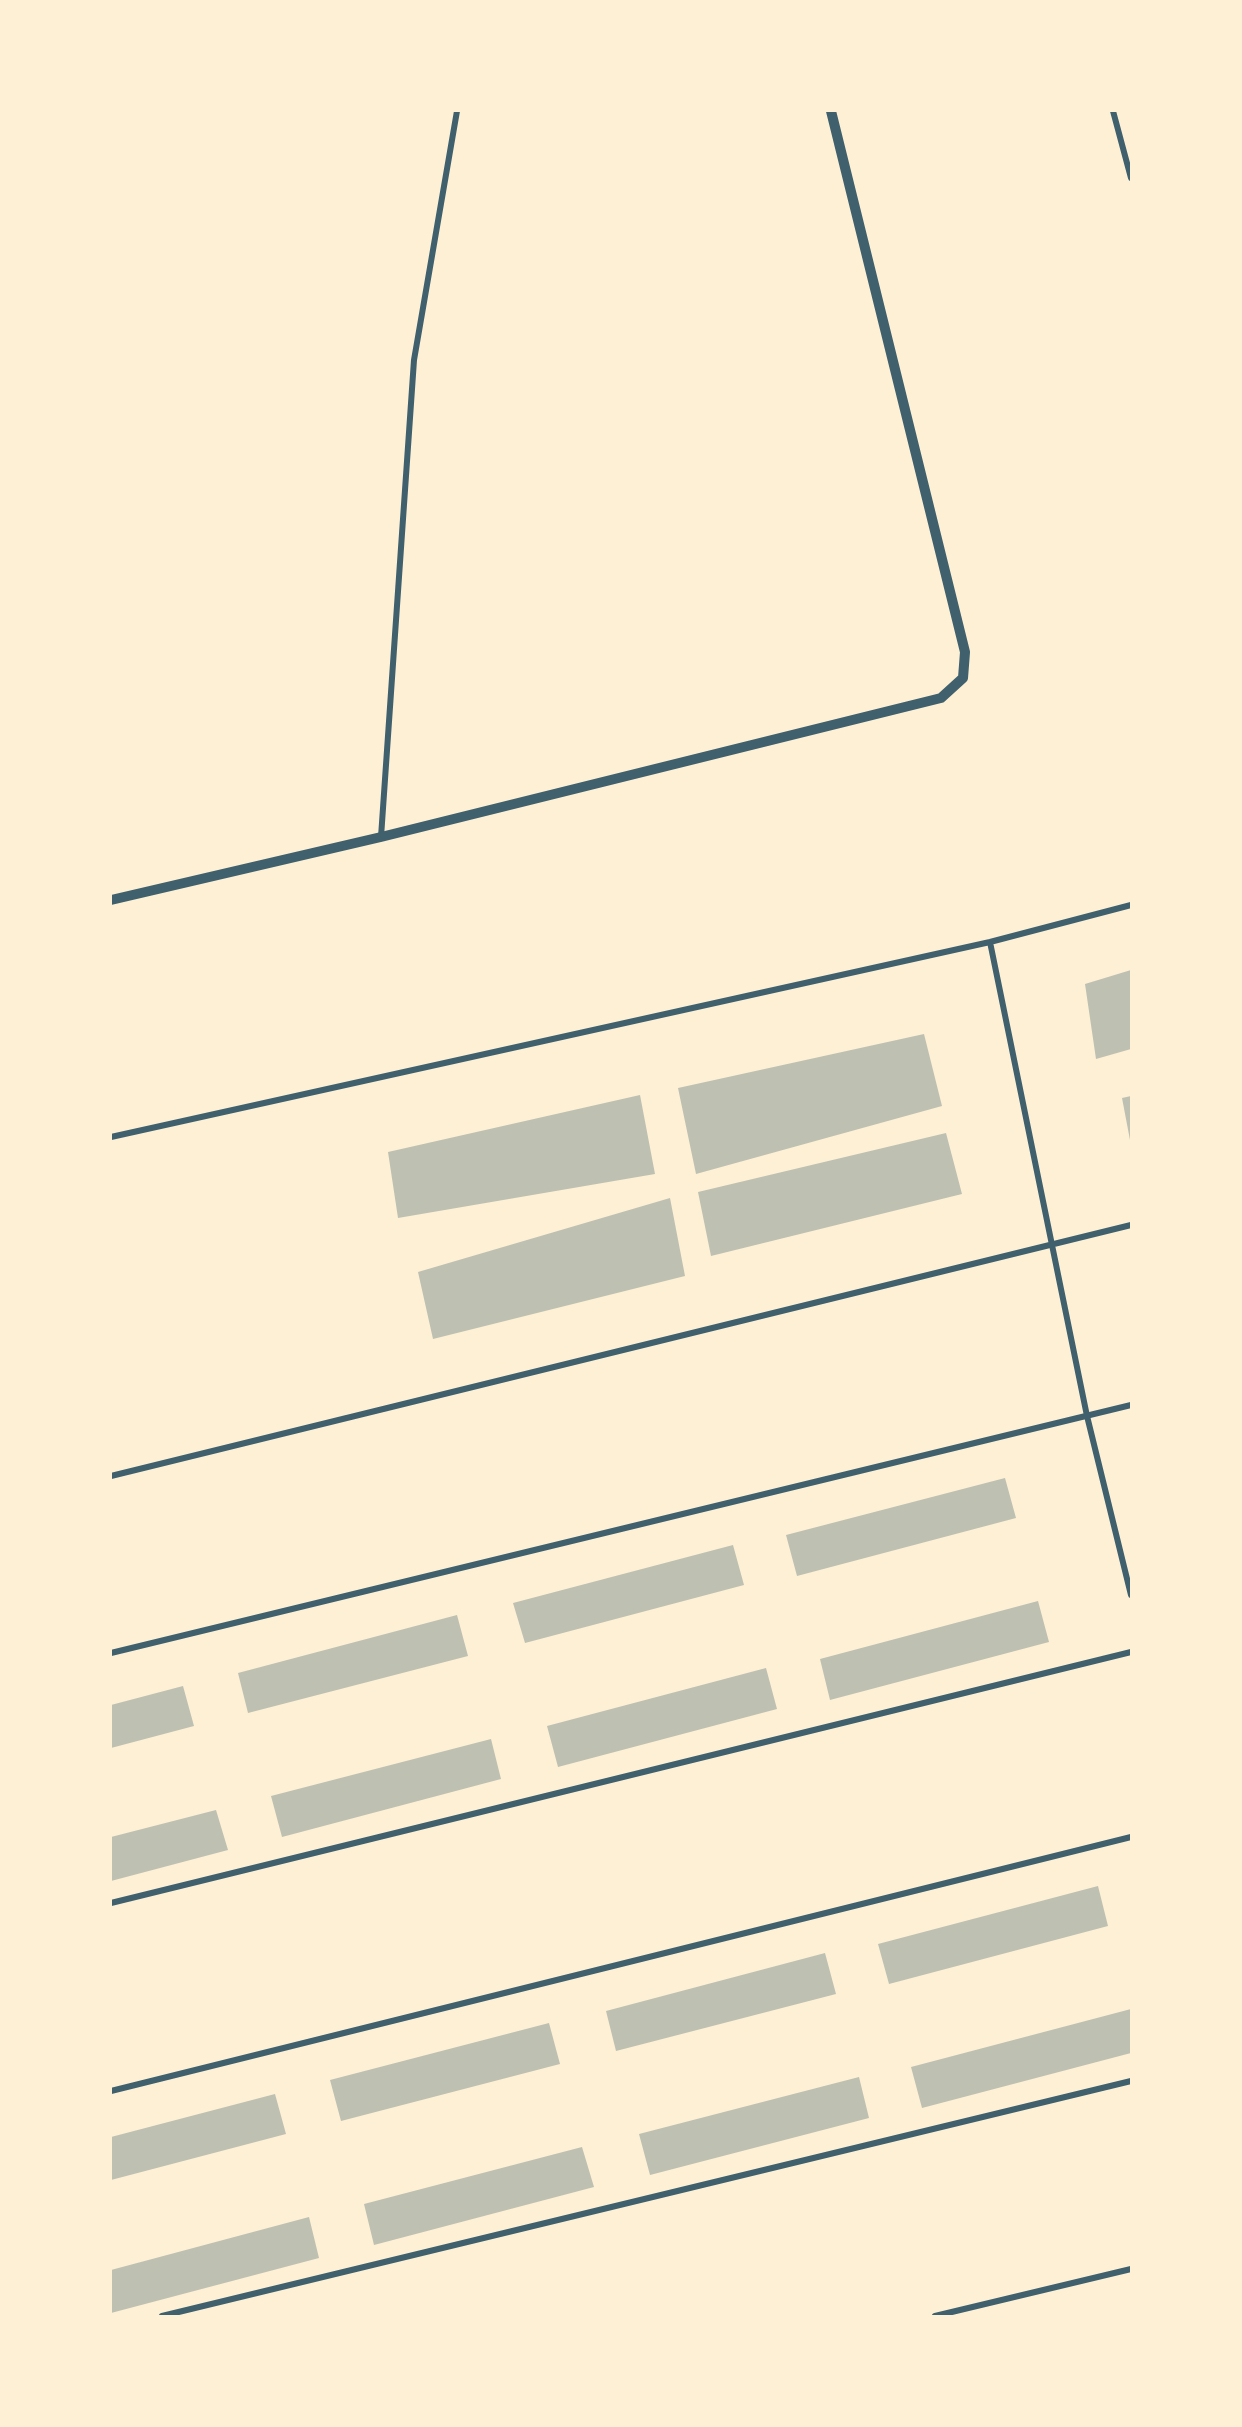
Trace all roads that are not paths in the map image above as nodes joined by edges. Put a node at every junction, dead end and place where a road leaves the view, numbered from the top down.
1 (457, 111) edge
2 (831, 111) edge
3 (1113, 111) edge
4 (1131, 178) edge
5 (381, 837) junction
6 (111, 900) edge
7 (1131, 905) edge
8 (990, 942) junction
9 (111, 1137) edge
10 (1131, 1225) edge
11 (1052, 1244) junction
12 (1131, 1405) edge
13 (1087, 1416) junction
14 (111, 1476) edge
15 (1131, 1594) edge
16 (1131, 1652) edge
17 (111, 1653) edge
18 (1131, 1837) edge
19 (111, 1903) edge
20 (1131, 2081) edge
21 (111, 2091) edge
22 (1131, 2269) edge
23 (162, 2316) edge
24 (935, 2316) edge

1 - 5 street
2 - 5 street
3 - 4 street
5 - 6 street
7 - 8 street
8 - 9 street
8 - 11 street
10 - 11 street
11 - 13 street
11 - 14 street
12 - 13 street
13 - 15 street
13 - 17 street
16 - 19 street
18 - 21 street
20 - 23 street
22 - 24 street

